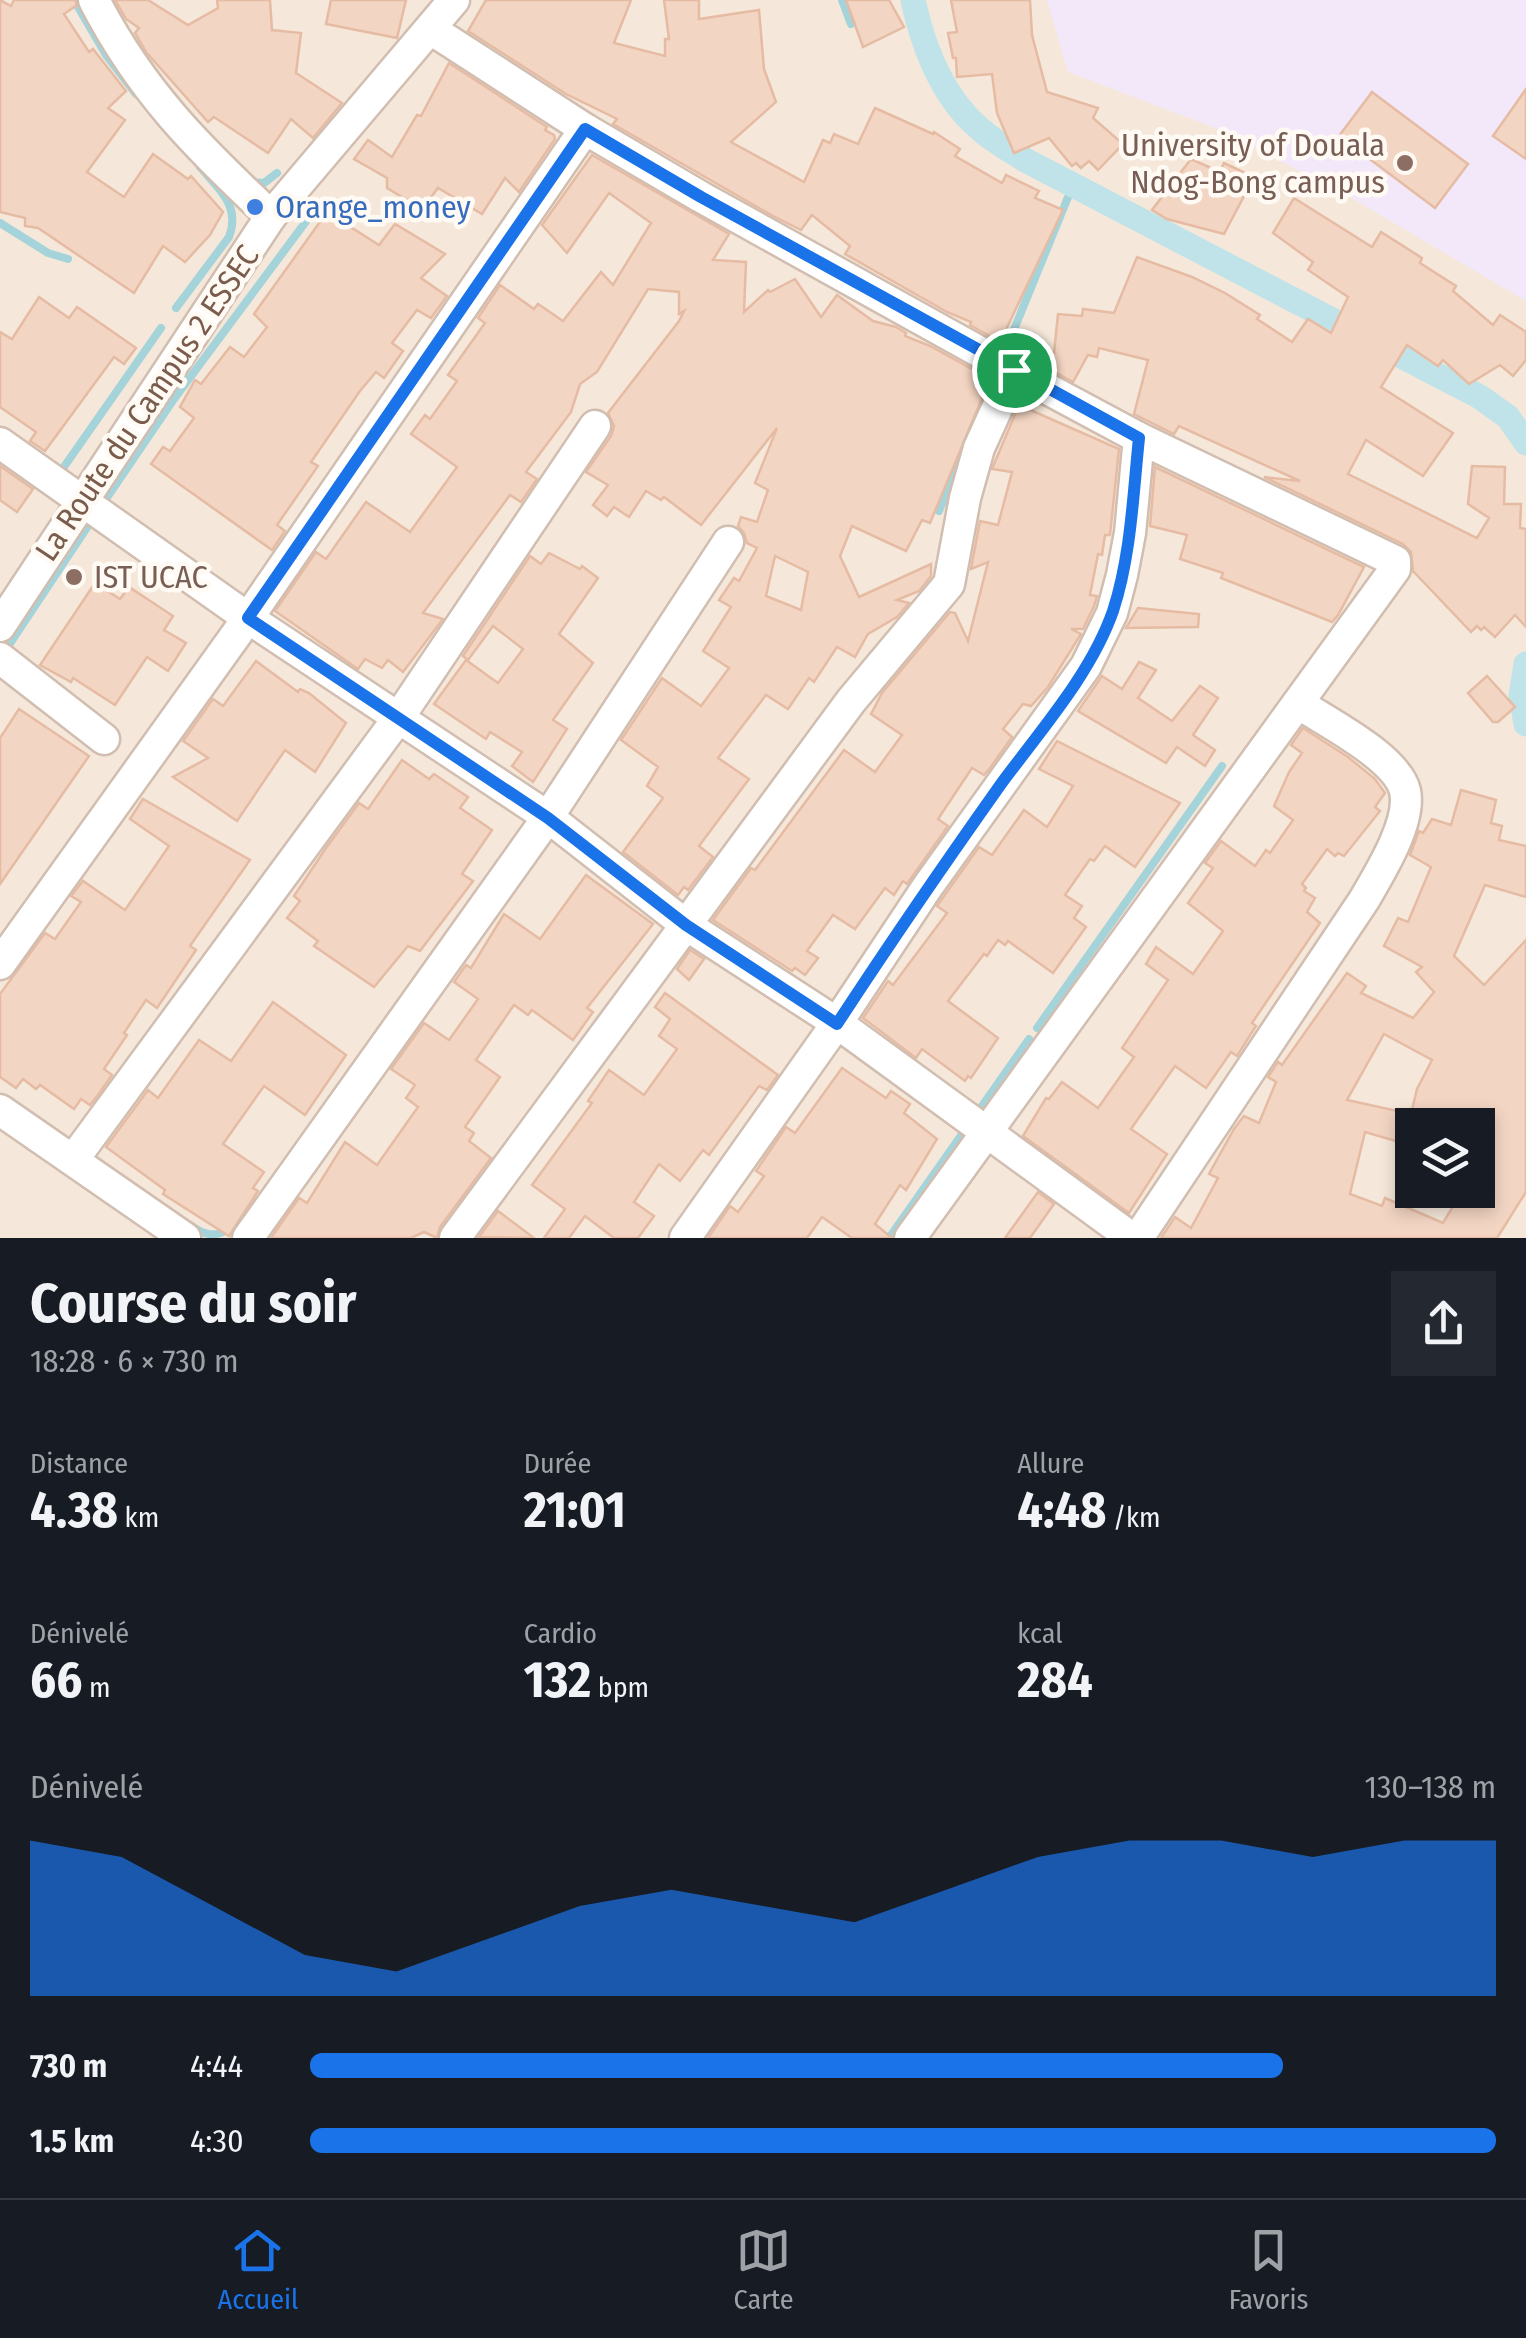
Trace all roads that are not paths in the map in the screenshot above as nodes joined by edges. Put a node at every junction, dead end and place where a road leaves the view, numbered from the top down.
1 (94, 0) edge
2 (454, 0) edge
3 (432, 30) junction
4 (585, 129) junction
5 (271, 216) junction
6 (1014, 370) junction
7 (596, 426) dead end
8 (1139, 438) junction
9 (0, 443) edge
10 (80, 501) junction
11 (728, 542) dead end
12 (248, 618) junction
13 (0, 626) edge
14 (0, 658) edge
15 (1298, 703) junction
16 (399, 717) junction
17 (104, 739) dead end
18 (548, 818) junction
19 (686, 925) junction
20 (0, 964) edge
21 (837, 1024) junction
22 (0, 1110) edge
23 (986, 1131) junction
24 (73, 1160) junction
25 (185, 1238) edge
26 (248, 1238) edge
27 (454, 1238) edge
28 (686, 1238) edge
29 (910, 1238) edge
30 (1135, 1238) edge

1 - 5 street
2 - 3 street, La Route du Campus 2 ESSEC
3 - 4 street
3 - 5 street, La Route du Campus 2 ESSEC
4 - 6 street
4 - 12 street
5 - 10 street, La Route du Campus 2 ESSEC
6 - 8 street
6 - 19 street
7 - 16 street
8 - 15 street
8 - 21 street
9 - 10 street
10 - 12 street
10 - 13 street, La Route du Campus 2 ESSEC
11 - 18 street
12 - 16 street
12 - 20 street
14 - 17 street
15 - 23 street
15 - 30 street
16 - 18 street
16 - 24 street
18 - 19 street
18 - 26 street
19 - 21 street
19 - 27 street
21 - 23 street
21 - 28 street
22 - 24 street
23 - 29 street
23 - 30 street
24 - 25 street

